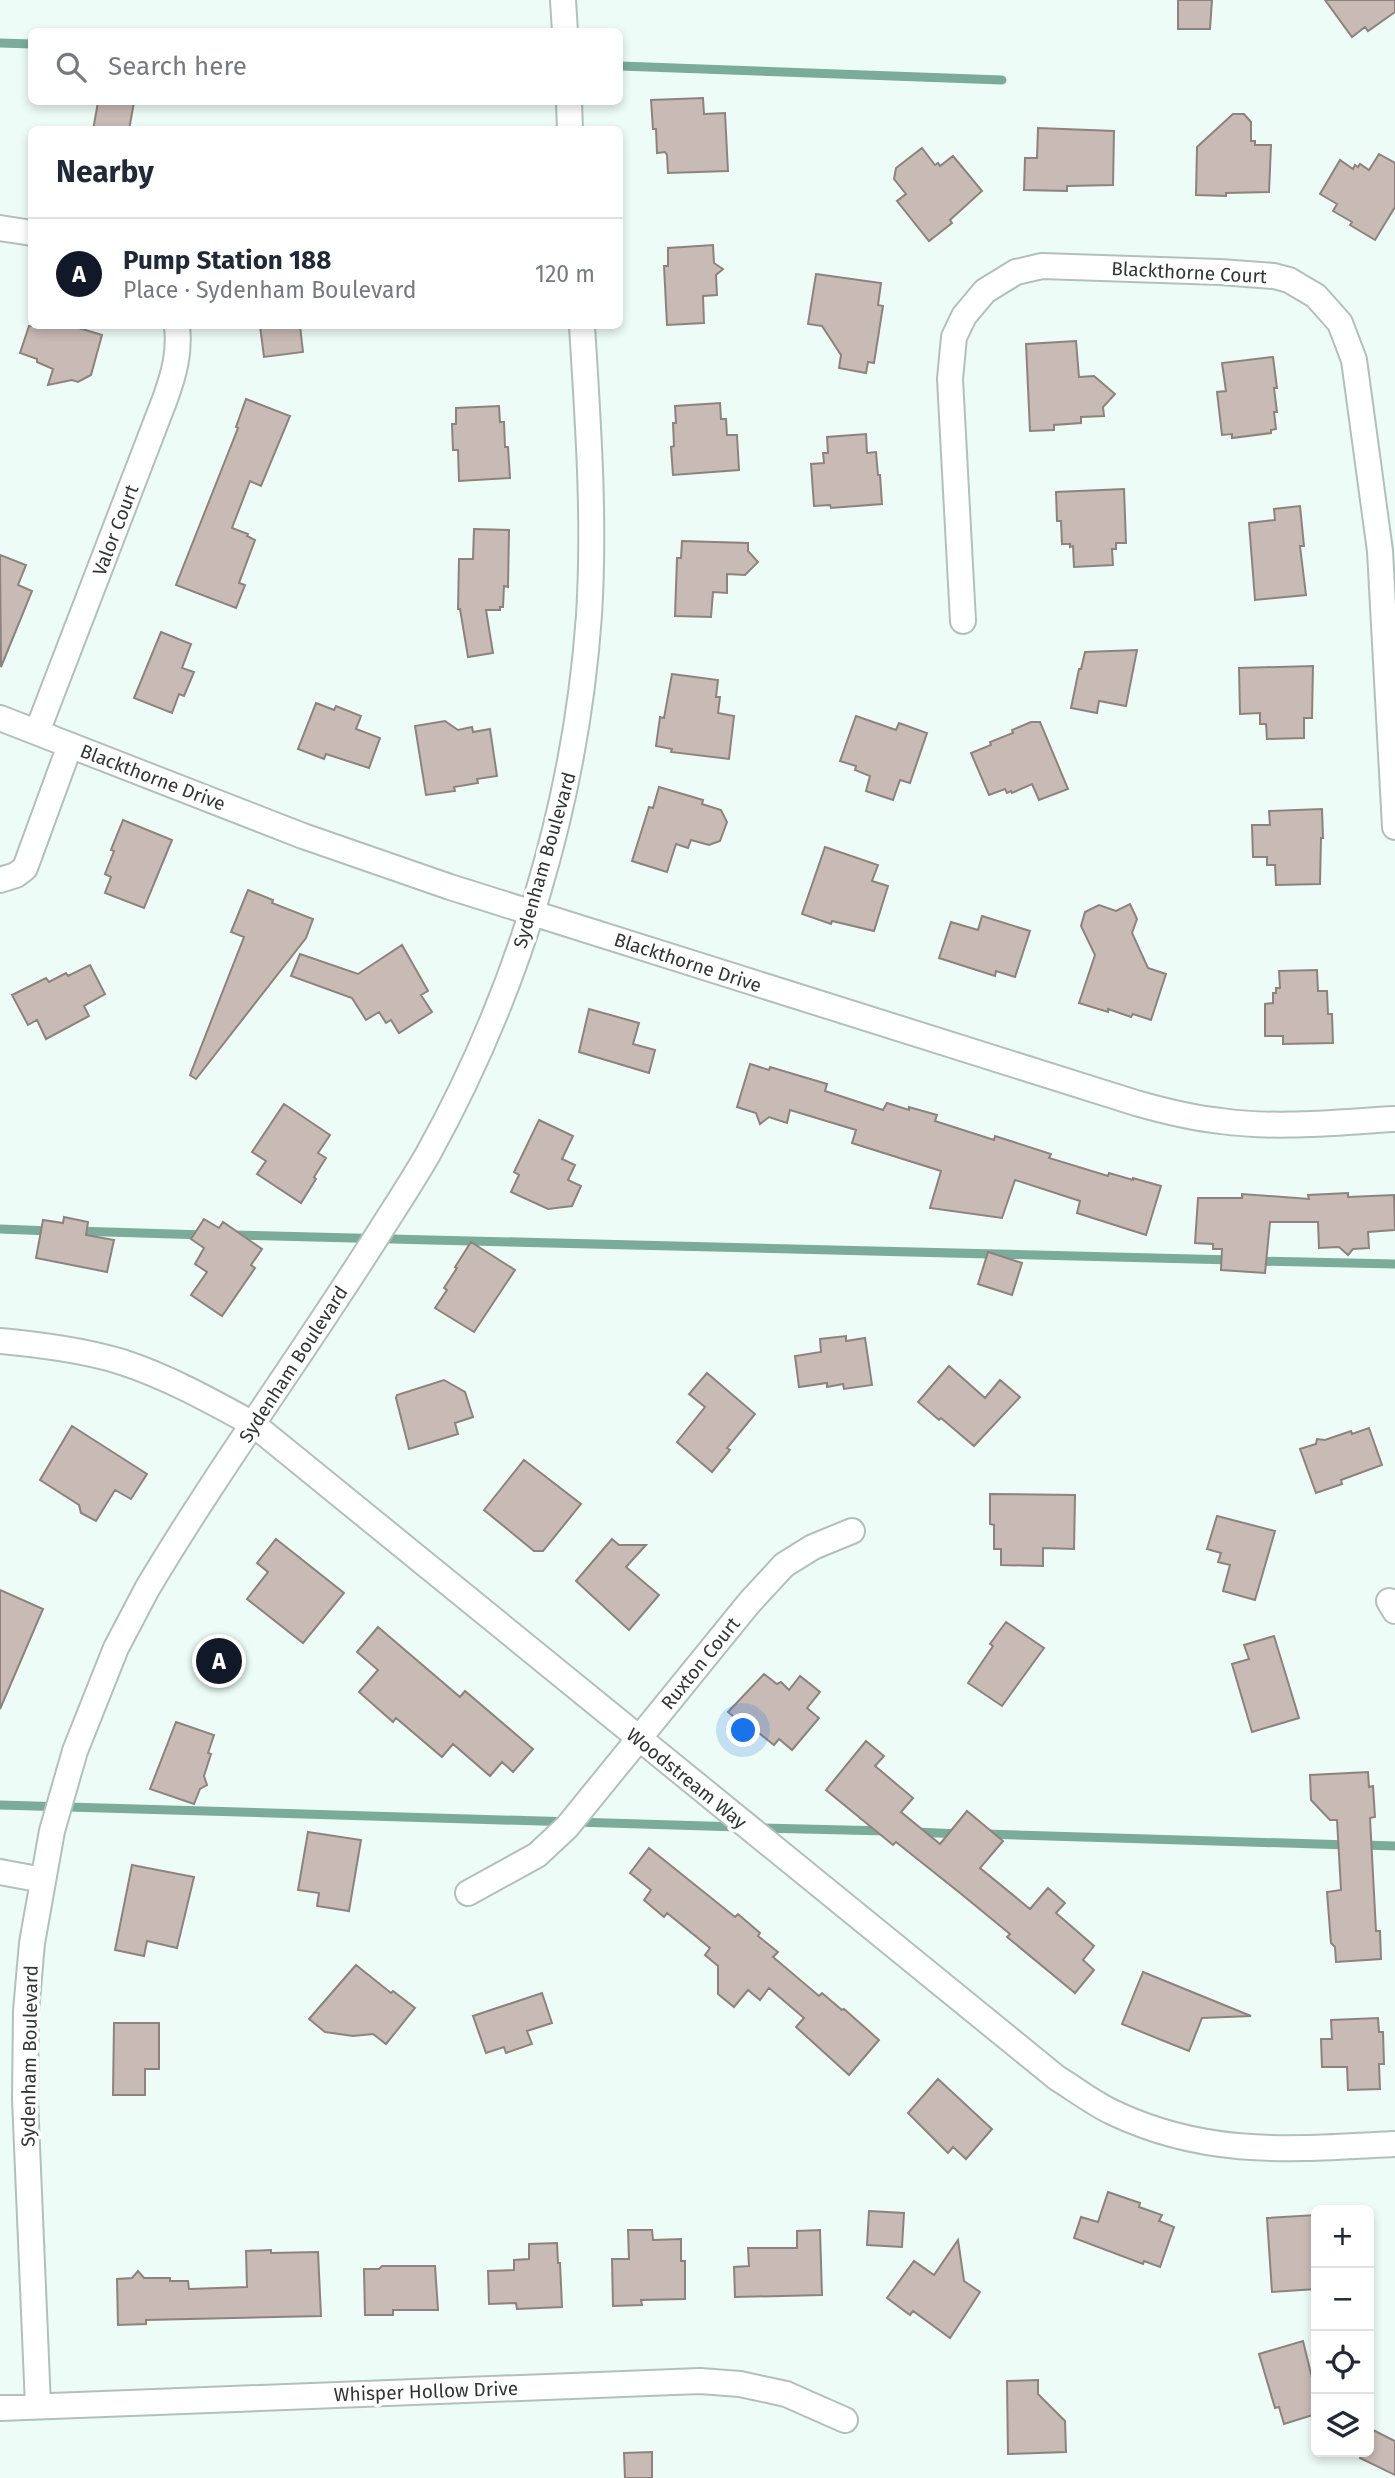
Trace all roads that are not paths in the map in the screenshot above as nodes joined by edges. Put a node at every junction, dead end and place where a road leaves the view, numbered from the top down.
1 (563, 0) edge
2 (565, 28) edge
3 (569, 105) edge
4 (570, 126) edge
5 (0, 228) edge
6 (28, 232) edge
7 (177, 329) edge
8 (582, 329) edge
9 (963, 621) dead end
10 (0, 718) edge
11 (37, 732) junction
12 (70, 745) junction
13 (1395, 827) edge
14 (0, 880) edge
15 (531, 912) junction
16 (1395, 1119) edge
17 (0, 1341) edge
18 (253, 1424) junction
19 (852, 1531) dead end
20 (638, 1738) junction
21 (0, 1872) edge
22 (43, 1880) junction
23 (468, 1893) dead end
24 (1395, 2144) edge
25 (38, 2406) junction
26 (0, 2407) edge
27 (845, 2420) dead end

1 - 2 street
3 - 4 street
5 - 6 street
7 - 11 street, Valor Court
8 - 15 street, Sydenham Boulevard
9 - 13 street, Blackthorne Court
10 - 11 street, Blackthorne Drive
11 - 12 street, Blackthorne Drive
12 - 14 street
12 - 15 street, Blackthorne Drive
15 - 16 street, Blackthorne Drive
15 - 18 street, Sydenham Boulevard
17 - 18 street, Woodstream Way
18 - 20 street, Woodstream Way
18 - 22 street, Sydenham Boulevard
19 - 20 street, Ruxton Court
20 - 23 street, Ruxton Court
20 - 24 street, Woodstream Way
21 - 22 street
22 - 25 street, Sydenham Boulevard
25 - 26 street, Whisper Hollow Drive
25 - 27 street, Whisper Hollow Drive

